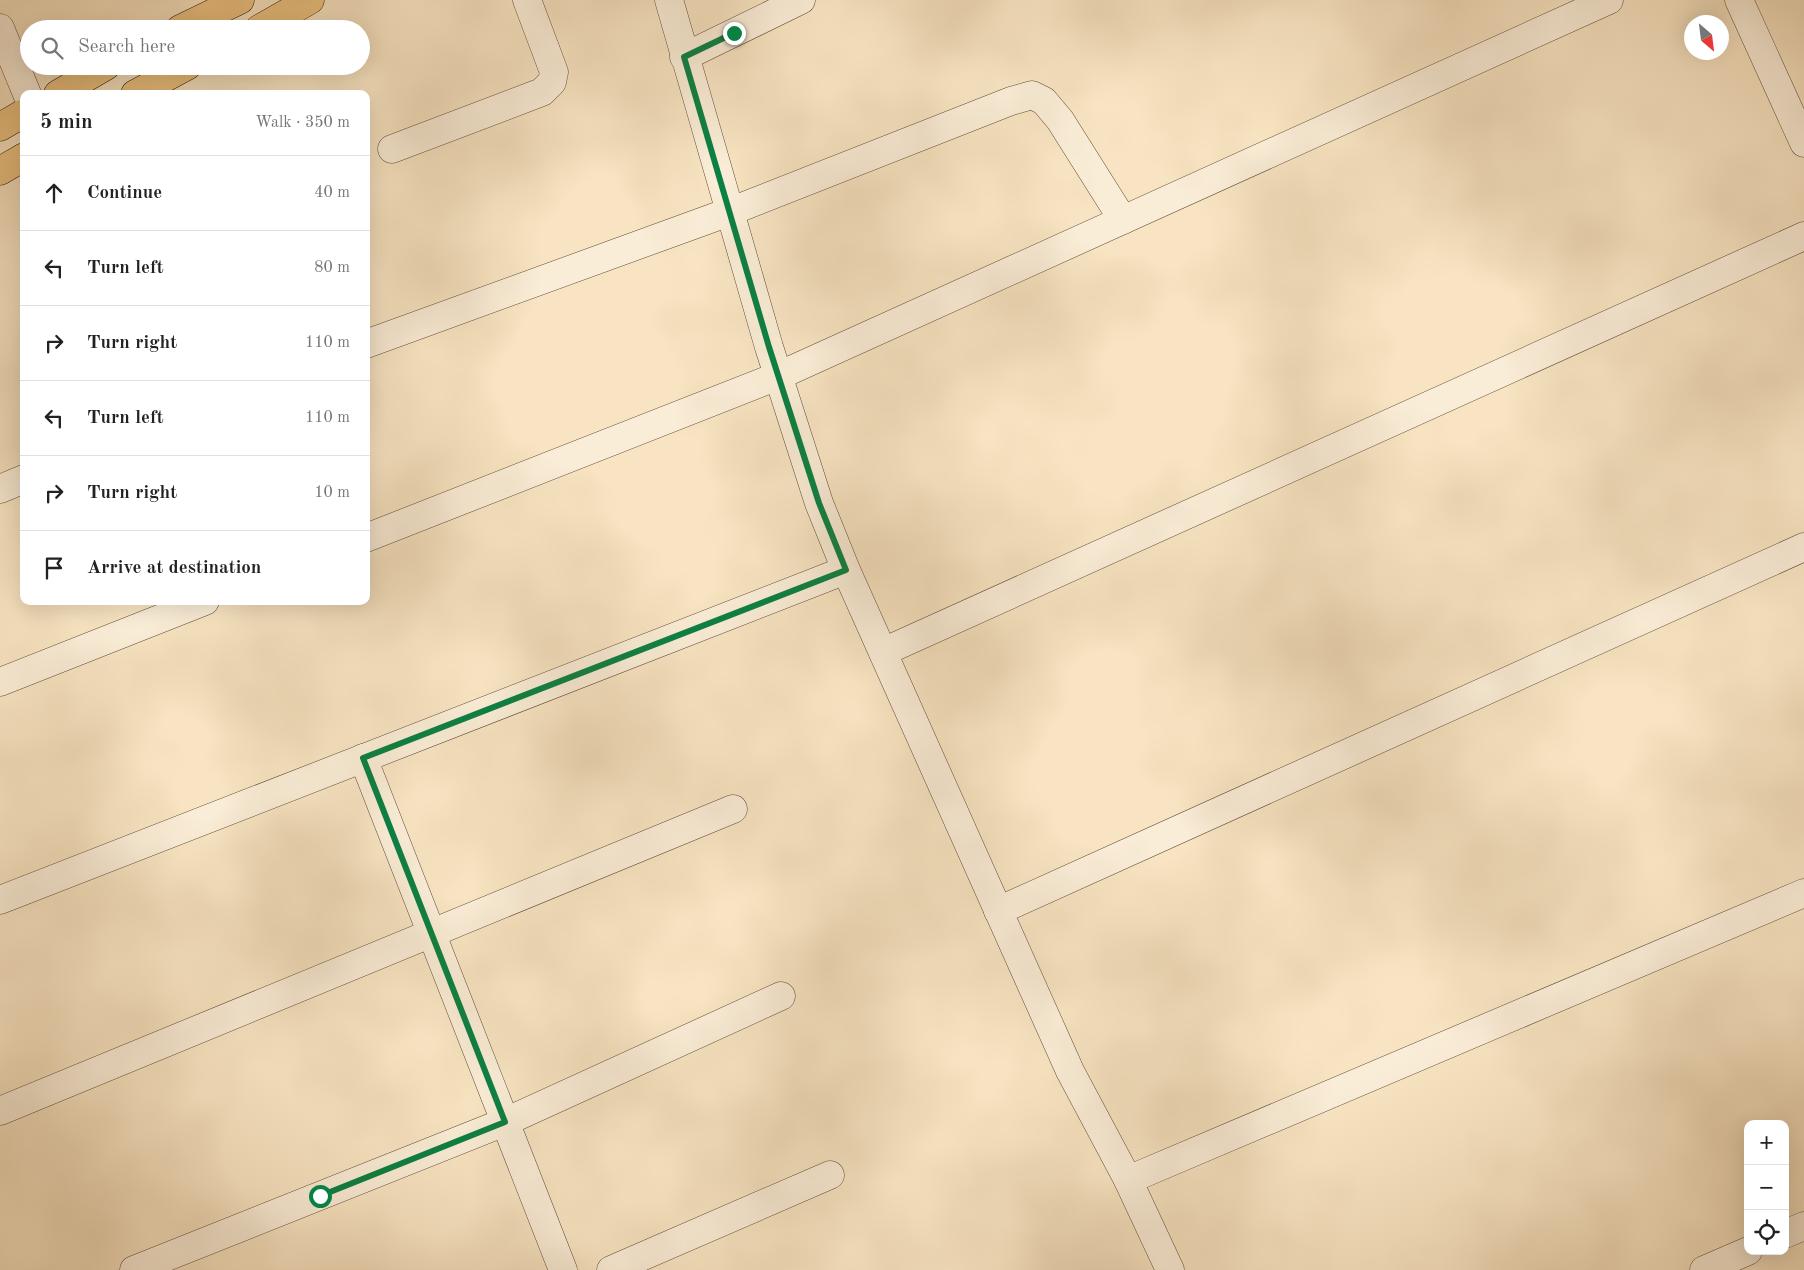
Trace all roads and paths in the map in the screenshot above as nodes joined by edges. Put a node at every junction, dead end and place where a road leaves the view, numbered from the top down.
1 (240, 0) edge
2 (310, 0) edge
3 (527, 0) edge
4 (669, 0) edge
5 (802, 0) edge
6 (1609, 0) edge
7 (1739, 0) edge
8 (199, 20) edge
9 (275, 20) edge
10 (0, 28) edge
11 (684, 57) junction
12 (91, 75) edge
13 (171, 75) edge
14 (25, 90) edge
15 (65, 90) edge
16 (143, 90) edge
17 (20, 115) edge
18 (0, 127) edge
19 (1804, 143) edge
20 (392, 149) dead end
21 (20, 159) edge
22 (0, 171) edge
23 (729, 212) junction
24 (1123, 220) junction
25 (1804, 236) edge
26 (370, 343) edge
27 (778, 376) junction
28 (20, 481) edge
29 (0, 489) edge
30 (370, 536) edge
31 (1804, 547) edge
32 (846, 570) junction
33 (195, 605) edge
34 (883, 652) junction
35 (0, 682) edge
36 (363, 758) junction
37 (733, 809) dead end
38 (1804, 893) edge
39 (0, 900) edge
40 (998, 910) junction
41 (431, 933) junction
42 (781, 996) dead end
43 (0, 1110) edge
44 (505, 1122) junction
45 (830, 1175) dead end
46 (1128, 1180) junction
47 (1804, 1226) edge
48 (1789, 1232) edge
49 (1744, 1253) edge
50 (134, 1270) edge
51 (562, 1270) edge
52 (611, 1270) edge
53 (1170, 1270) edge
54 (1704, 1270) edge

1 - 8 main road
2 - 9 main road
3 - 20 street
4 - 11 street
5 - 11 street
6 - 24 street
7 - 19 street
10 - 14 street
11 - 23 street
12 - 15 main road
13 - 16 main road
17 - 18 main road
21 - 22 main road
23 - 24 street
23 - 26 street
23 - 27 street
24 - 27 street
25 - 34 street
27 - 30 street
27 - 32 street
28 - 29 street
31 - 40 street
32 - 34 street
32 - 36 street
33 - 35 street
34 - 40 street
36 - 39 street
36 - 41 street
37 - 41 street
38 - 46 street
40 - 46 street
41 - 43 street
41 - 44 street
42 - 44 street
44 - 50 street
44 - 51 street
45 - 52 street
46 - 53 street
47 - 48 street
49 - 54 street

